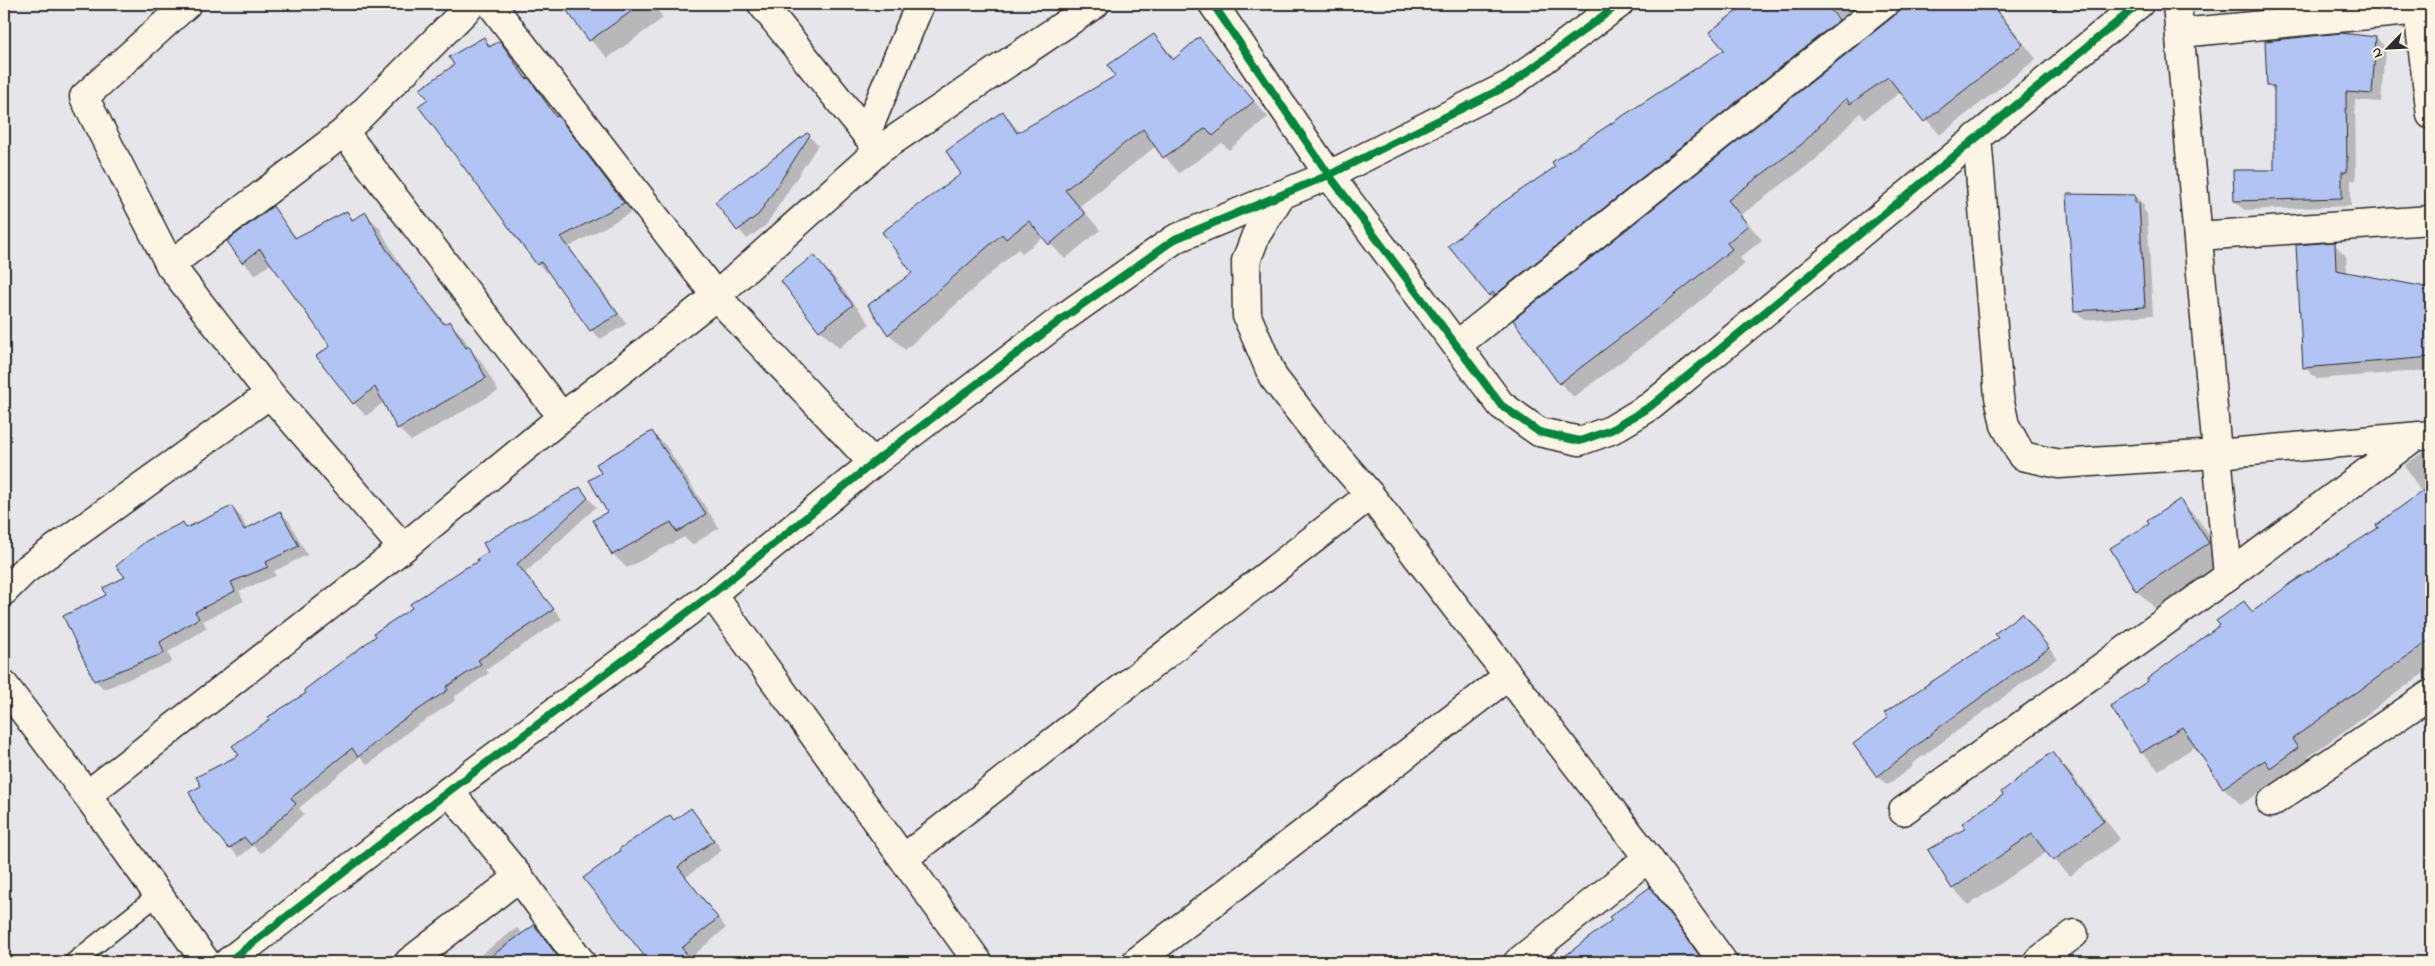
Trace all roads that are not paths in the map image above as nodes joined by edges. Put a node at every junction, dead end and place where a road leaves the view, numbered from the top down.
1 (187, 4) edge
2 (472, 4) edge
3 (491, 4) edge
4 (762, 4) edge
5 (920, 4) edge
6 (1095, 4) edge
7 (1213, 4) edge
8 (1619, 4) edge
9 (1884, 4) edge
10 (2139, 4) edge
11 (2177, 4) edge
12 (2422, 8) edge
13 (2180, 33) junction
14 (2431, 115) edge
15 (344, 132) junction
16 (1977, 137) junction
17 (873, 142) junction
18 (1329, 175) junction
19 (1281, 195) junction
20 (2431, 220) edge
21 (2198, 236) junction
22 (170, 265) junction
23 (716, 296) junction
24 (1457, 345) junction
25 (270, 394) junction
26 (562, 417) junction
27 (2423, 436) edge
28 (2218, 454) junction
29 (873, 463) junction
30 (1370, 494) junction
31 (403, 548) junction
32 (2228, 576) junction
33 (4, 591) edge
34 (712, 594) junction
35 (1508, 676) junction
36 (4, 685) edge
37 (2431, 694) edge
38 (449, 791) junction
39 (87, 795) junction
40 (2270, 803) dead end
41 (1903, 811) dead end
42 (904, 858) junction
43 (1648, 858) junction
44 (519, 877) junction
45 (158, 895) junction
46 (2074, 934) dead end
47 (74, 962) edge
48 (206, 962) edge
49 (228, 962) edge
50 (409, 962) edge
51 (581, 962) edge
52 (978, 962) edge
53 (1136, 962) edge
54 (1518, 962) edge
55 (1723, 962) edge
56 (2037, 962) edge

1 - 22 street
2 - 15 street
3 - 23 street
4 - 17 street
5 - 17 street
6 - 17 street
7 - 18 street
8 - 18 street
9 - 24 street
10 - 16 street
11 - 13 street
12 - 13 street
12 - 14 street
13 - 21 street
15 - 22 street
15 - 26 street
16 - 24 street
16 - 28 street
17 - 23 street
18 - 19 street
18 - 24 street
19 - 29 street
19 - 30 street
20 - 21 street
21 - 28 street
22 - 25 street
23 - 26 street
23 - 29 street
25 - 31 street
25 - 33 street
26 - 31 street
27 - 28 street
27 - 32 street
28 - 32 street
29 - 34 street
30 - 35 street
30 - 42 street
31 - 39 street
32 - 41 street
34 - 38 street
34 - 42 street
35 - 43 street
35 - 53 street
36 - 39 street
37 - 40 street
38 - 44 street
38 - 49 street
39 - 45 street
42 - 52 street
43 - 54 street
43 - 55 street
44 - 50 street
44 - 51 street
45 - 47 lane
45 - 48 street
46 - 56 street

